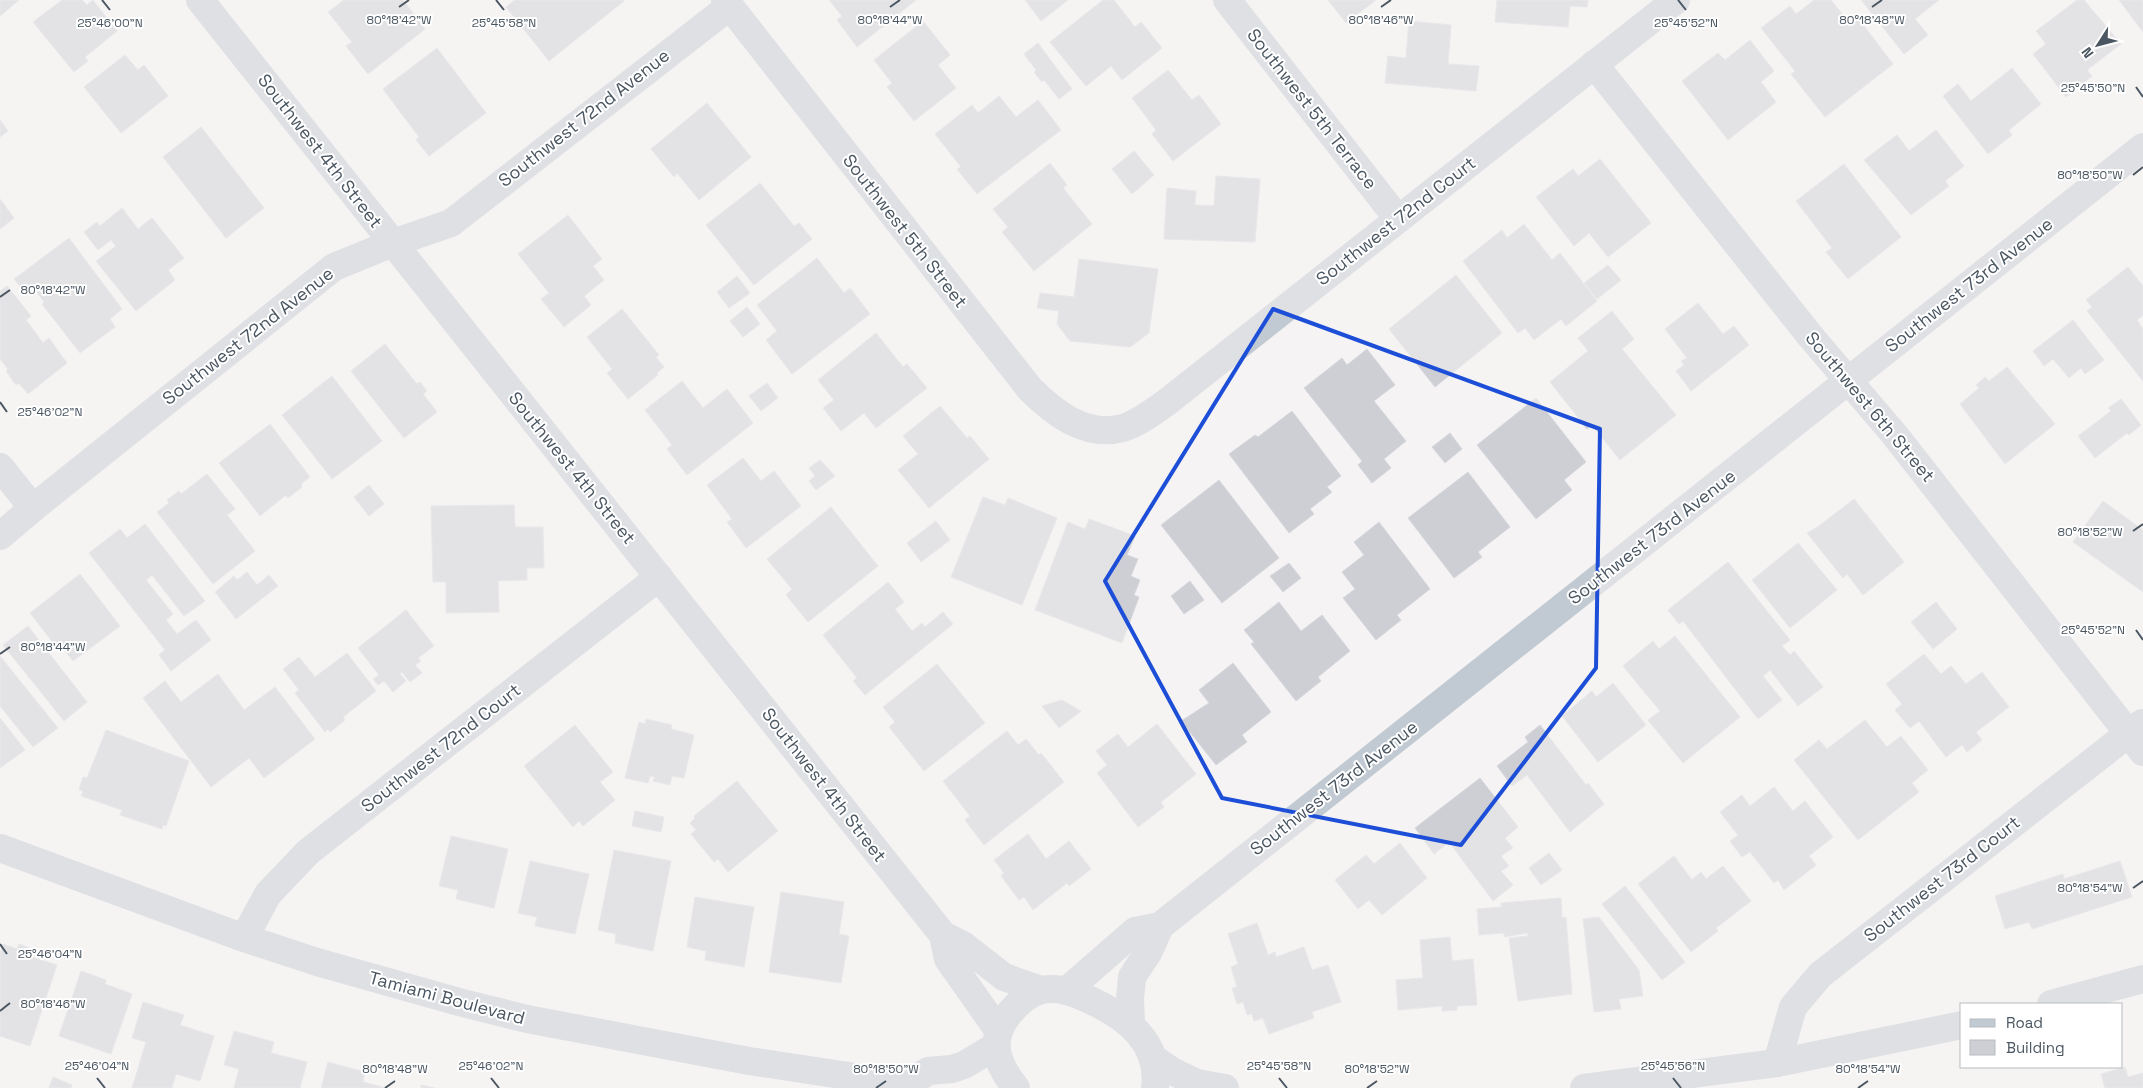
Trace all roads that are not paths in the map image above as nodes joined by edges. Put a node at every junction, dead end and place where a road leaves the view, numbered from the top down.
1 (200, 0) edge
2 (1226, 0) edge
3 (1676, 0) edge
4 (727, 3) edge
5 (1594, 64) junction
6 (2143, 147) edge
7 (1398, 219) junction
8 (393, 243) junction
9 (1849, 380) junction
10 (1109, 430) joint
11 (0, 467) edge
12 (32, 508) junction
13 (0, 536) edge
14 (659, 577) junction
15 (2138, 736) edge
16 (0, 849) edge
17 (1160, 926) junction
18 (943, 936) junction
19 (244, 938) junction
20 (2143, 979) edge
21 (1054, 990) junction
22 (2055, 1003) edge
23 (1131, 1024) junction
24 (1960, 1025) edge
25 (997, 1038) junction
26 (1154, 1058) junction
27 (1777, 1063) junction
28 (910, 1086) edge
29 (1016, 1088) edge
30 (1155, 1088) edge
31 (1225, 1088) edge
32 (1584, 1088) edge

1 - 8 street, Southwest 4th Street
2 - 7 street, Southwest 5th Terrace
3 - 5 street, Southwest 72nd Court
4 - 8 street, Southwest 72nd Avenue
4 - 10 street, Southwest 5th Street
5 - 7 street, Southwest 72nd Court
5 - 9 street, Southwest 6th Street
6 - 9 street, Southwest 73rd Avenue
7 - 10 street, Southwest 72nd Court
8 - 12 street, Southwest 72nd Avenue
8 - 14 street, Southwest 4th Street
9 - 15 street, Southwest 6th Street
9 - 17 street, Southwest 73rd Avenue
11 - 12 street
12 - 13 street, Southwest 72nd Avenue
14 - 18 street, Southwest 4th Street
14 - 19 street, Southwest 72nd Court
15 - 27 street, Southwest 73rd Court
16 - 19 street, Tamiami Boulevard
17 - 21 street, Southwest 73rd Avenue
17 - 23 street, Southwest 73rd Avenue
18 - 21 street, Southwest 4th Street
18 - 25 street, Southwest 4th Street
19 - 28 street, Tamiami Boulevard
20 - 22 street
21 - 23 street, Southwest 4th Street
21 - 25 street, Southwest 73rd Avenue
23 - 26 street
24 - 27 street
25 - 28 street, Tamiami Boulevard
25 - 29 street, Southwest 4th Street
26 - 30 street
26 - 31 street
27 - 32 street

